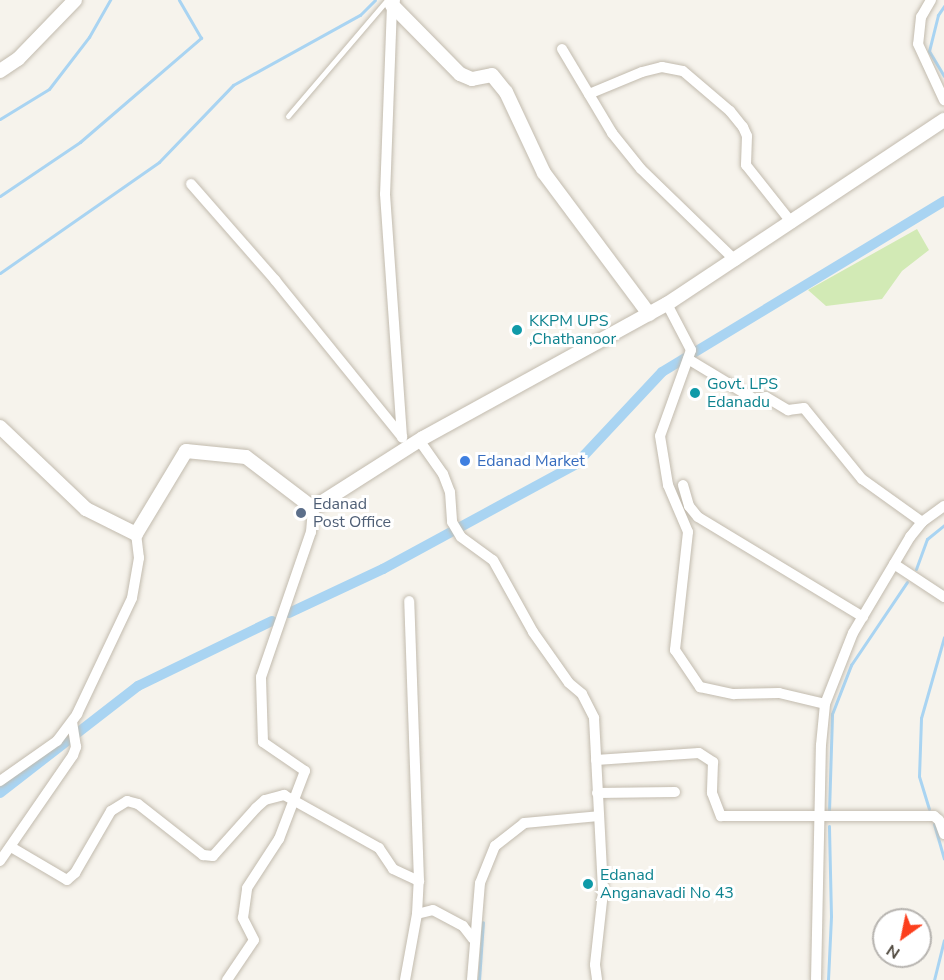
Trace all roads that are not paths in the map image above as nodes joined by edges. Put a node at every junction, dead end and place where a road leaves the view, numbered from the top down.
1 (75, 0) edge
2 (931, 0) edge
3 (391, 2) edge
4 (562, 49) dead end
5 (0, 70) edge
6 (589, 94) junction
7 (944, 100) edge
8 (288, 116) dead end
9 (944, 120) edge
10 (191, 184) dead end
11 (792, 223) junction
12 (736, 261) junction
13 (667, 304) junction
14 (649, 314) junction
15 (688, 359) junction
16 (0, 427) edge
17 (410, 441) junction
18 (683, 485) dead end
19 (944, 506) edge
20 (313, 508) junction
21 (922, 522) junction
22 (136, 534) junction
23 (894, 564) junction
24 (944, 597) edge
25 (409, 601) dead end
26 (863, 617) junction
27 (825, 704) junction
28 (73, 725) junction
29 (596, 760) junction
30 (0, 781) edge
31 (675, 792) dead end
32 (597, 793) junction
33 (293, 799) junction
34 (599, 816) junction
35 (820, 819) junction
36 (944, 834) edge
37 (11, 846) junction
38 (0, 861) edge
39 (419, 881) junction
40 (417, 914) junction
41 (473, 939) junction
42 (227, 980) edge
43 (405, 980) edge
44 (472, 980) edge
45 (597, 980) edge
46 (816, 980) edge

1 - 5 street
2 - 7 street
3 - 8 lane
3 - 14 street
3 - 17 street
4 - 6 street
6 - 11 street
6 - 12 street
9 - 11 street
10 - 17 street
11 - 12 street
12 - 13 street
13 - 14 street
13 - 15 street
14 - 17 street
15 - 21 street
15 - 27 street
16 - 22 street
17 - 20 street
17 - 29 street
18 - 26 street
19 - 21 street
20 - 22 street
20 - 33 street
21 - 23 street
22 - 28 street
23 - 24 street
23 - 26 street
25 - 39 street
26 - 27 street
27 - 35 street
28 - 30 street
28 - 37 street
29 - 32 street
29 - 35 street
31 - 32 street
32 - 34 street
33 - 37 street
33 - 39 street
33 - 42 street
34 - 41 street
34 - 45 street
35 - 36 street
35 - 46 street
37 - 38 street
39 - 40 street
40 - 41 street
40 - 43 street
41 - 44 street

